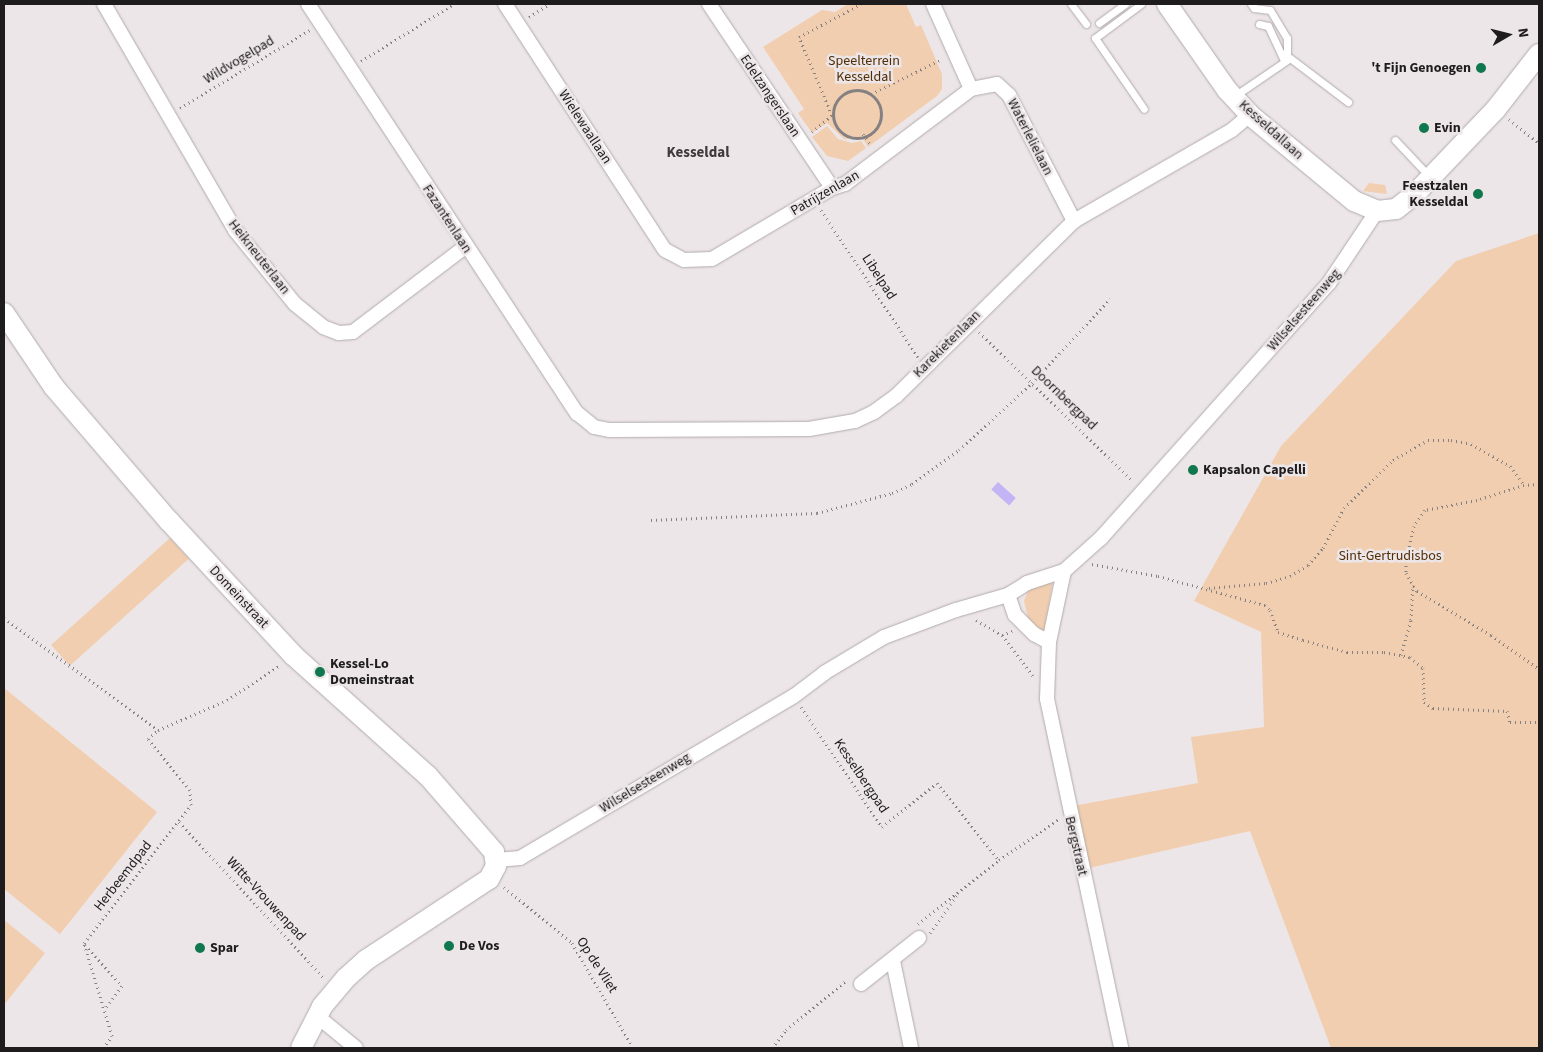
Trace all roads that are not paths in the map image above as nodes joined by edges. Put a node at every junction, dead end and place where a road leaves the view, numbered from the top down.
1 (104, 4) edge
2 (308, 4) edge
3 (505, 4) edge
4 (709, 4) edge
5 (932, 4) edge
6 (1071, 4) edge
7 (1125, 4) edge
8 (1141, 4) edge
9 (1166, 4) edge
10 (1251, 4) edge
11 (1099, 23) dead end
12 (1086, 24) dead end
13 (1259, 24) dead end
14 (1539, 54) edge
15 (1284, 60) junction
16 (970, 89) junction
17 (1234, 97) junction
18 (1348, 102) dead end
19 (1144, 109) dead end
20 (1250, 115) junction
21 (1395, 140) dead end
22 (1432, 178) junction
23 (832, 188) junction
24 (1377, 211) junction
25 (1074, 221) junction
26 (465, 246) junction
27 (665, 250) joint
28 (4, 313) edge
29 (594, 427) joint
30 (1064, 571) junction
31 (1008, 595) junction
32 (1049, 642) junction
33 (497, 860) junction
34 (923, 937) road end
35 (893, 961) junction
36 (861, 984) dead end
37 (317, 1016) junction
38 (301, 1048) edge
39 (356, 1048) edge
40 (911, 1048) edge
41 (1121, 1048) edge

1 - 26 street, Heikneuterlaan
2 - 26 street, Fazantenlaan
3 - 27 street, Wielewaallaan
4 - 23 street, Edelzangerslaan
5 - 16 street
6 - 12 lane
7 - 11 lane
8 - 19 lane
9 - 17 street, Kesseldallaan
10 - 15 lane
13 - 15 lane
14 - 22 street
15 - 17 lane
15 - 18 lane
16 - 23 street, Patrijzenlaan
16 - 25 street, Waterlelielaan
17 - 20 street, Kesseldallaan
20 - 24 street, Kesseldallaan
20 - 25 street, Karekietenlaan
21 - 22 lane
22 - 24 street
23 - 27 street, Patrijzenlaan
24 - 30 street, Wilselsesteenweg
25 - 29 street, Karekietenlaan
26 - 29 street, Fazantenlaan
28 - 33 street, Domeinstraat
30 - 31 street, Wilselsesteenweg
30 - 32 street
31 - 32 street
31 - 33 street, Wilselsesteenweg
32 - 41 street, Bergstraat
33 - 37 street
34 - 35 street
35 - 36 street
35 - 40 street
37 - 38 street
37 - 39 street

